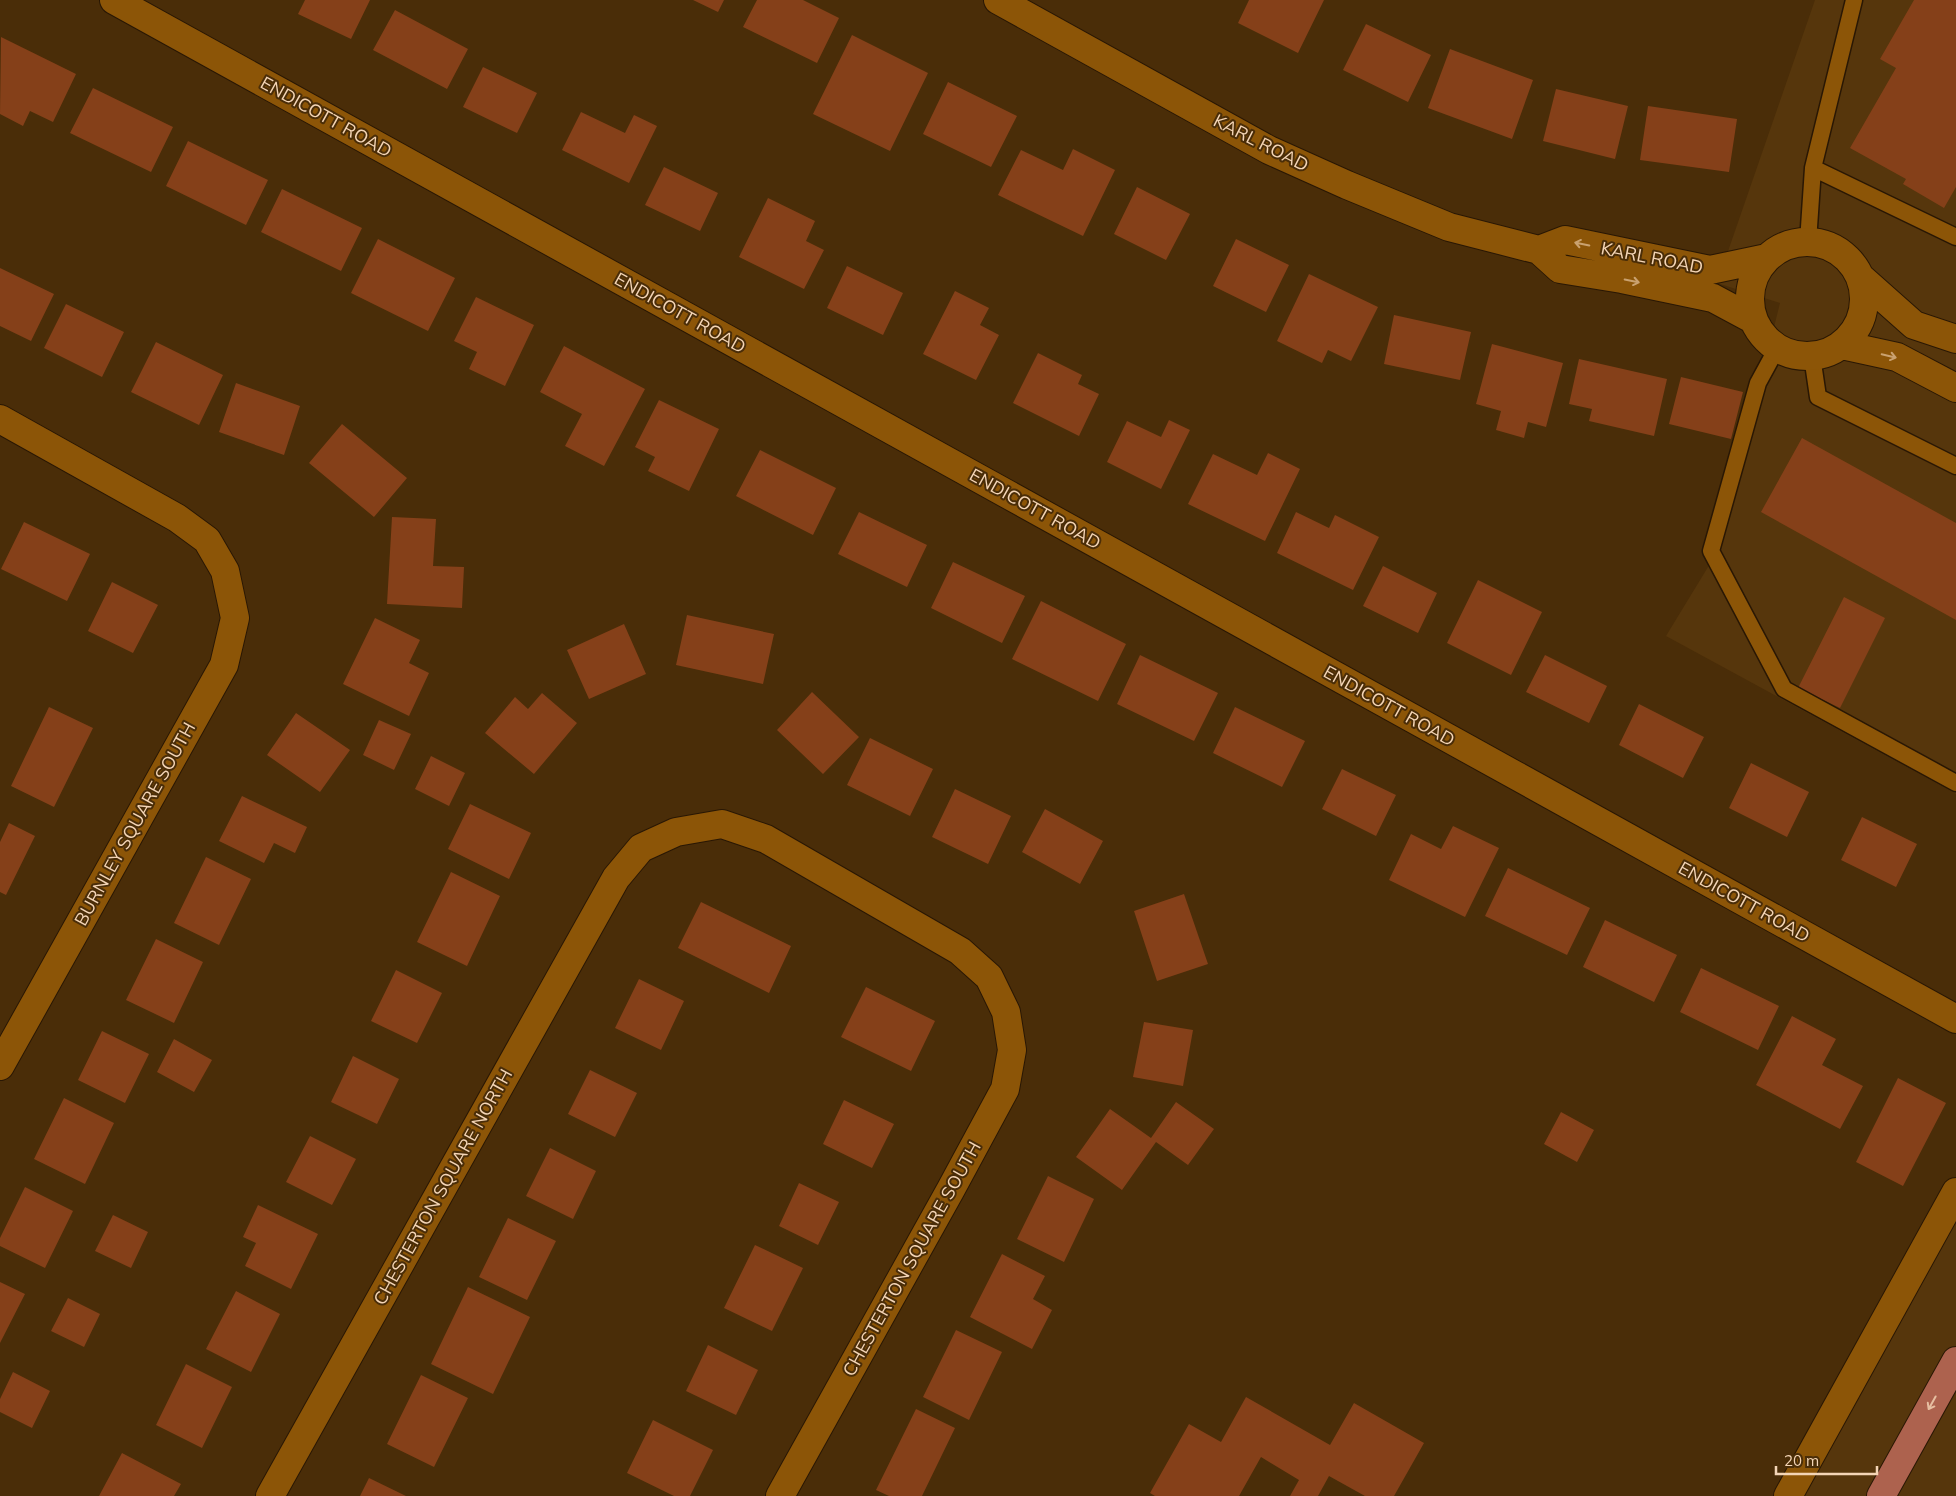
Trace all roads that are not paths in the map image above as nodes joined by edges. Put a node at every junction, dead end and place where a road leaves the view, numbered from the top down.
1 (114, 0) edge
2 (998, 0) edge
3 (1854, 0) edge
4 (1813, 168) junction
5 (1956, 237) edge
6 (1808, 242) junction
7 (1538, 250) junction
8 (1767, 258) junction
9 (1860, 277) junction
10 (1754, 320) junction
11 (1956, 340) edge
12 (1842, 345) junction
13 (1777, 348) junction
14 (1812, 356) junction
15 (1956, 388) edge
16 (0, 419) edge
17 (1956, 466) edge
18 (1956, 783) edge
19 (1006, 1012) joint
20 (1956, 1019) edge
21 (0, 1066) edge
22 (1956, 1192) edge
23 (1956, 1361) edge
24 (270, 1496) edge
25 (780, 1496) edge
26 (1788, 1496) edge
27 (1881, 1496) edge

1 - 20 street, ENDICOTT ROAD
2 - 7 street, KARL ROAD
3 - 4 lane
4 - 5 lane
4 - 6 lane
6 - 8 street
6 - 9 street
8 -> 7 street, KARL ROAD
7 -> 10 street, KARL ROAD
8 - 10 street
9 - 11 street
9 - 12 street
10 - 13 street
12 - 14 street
12 -> 15 street
13 - 14 street
13 - 18 lane
14 - 17 lane
16 - 21 street, BURNLEY SQUARE SOUTH
19 - 24 street, CHESTERTON SQUARE NORTH
19 - 25 street, CHESTERTON SQUARE SOUTH
22 - 26 street
23 -> 27 main road

